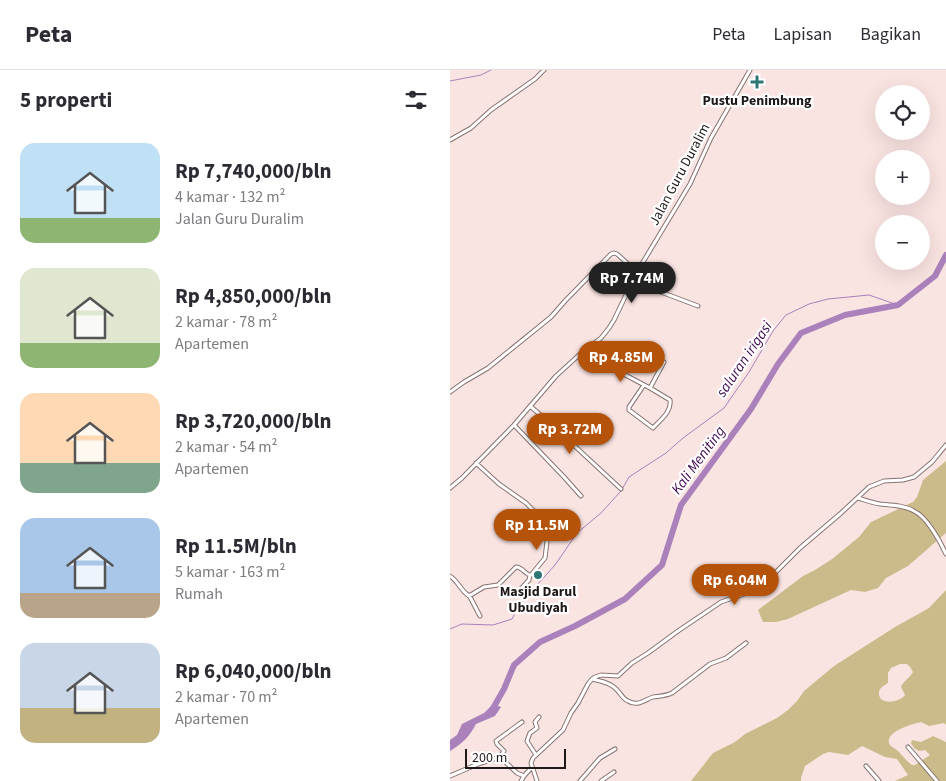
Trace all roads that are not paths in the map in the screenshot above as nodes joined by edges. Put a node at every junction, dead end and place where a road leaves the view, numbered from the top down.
1 (544, 70) edge
2 (750, 70) edge
3 (450, 140) edge
4 (637, 272) junction
5 (631, 284) junction
6 (698, 306) dead end
7 (585, 350) junction
8 (664, 362) dead end
9 (644, 385) junction
10 (650, 388) junction
11 (450, 392) edge
12 (530, 406) junction
13 (514, 425) junction
14 (946, 445) edge
15 (476, 463) junction
16 (450, 488) edge
17 (621, 489) dead end
18 (581, 496) dead end
19 (858, 498) junction
20 (946, 554) edge
21 (530, 575) junction
22 (450, 576) edge
23 (518, 592) dead end
24 (470, 595) junction
25 (480, 616) dead end
26 (746, 643) dead end
27 (592, 679) junction
28 (539, 717) dead end
29 (522, 722) dead end
30 (908, 747) dead end
31 (615, 749) dead end
32 (536, 755) junction
33 (500, 757) junction
34 (532, 766) junction
35 (866, 766) dead end
36 (614, 772) dead end
37 (450, 776) edge
38 (524, 776) junction
39 (521, 781) edge
40 (537, 781) edge
41 (580, 781) edge
42 (601, 781) edge
43 (879, 781) edge
44 (937, 781) edge

1 - 3 street
2 - 4 street, Jalan Guru Duralim
4 - 5 street, Jalan Guru Duralim
4 - 11 street
5 - 6 street
5 - 7 street, Jalan Guru Duralim
7 - 9 street
7 - 12 street, Jalan Guru Duralim
8 - 10 street
9 - 10 street
9 - 10 street
12 - 13 street, Jalan Guru Duralim
12 - 17 street
13 - 15 street, Jalan Guru Duralim
13 - 18 street
14 - 19 street
15 - 16 street, Jalan Guru Duralim
15 - 21 street
19 - 20 street
19 - 27 street
21 - 23 street
21 - 24 street
22 - 24 street
24 - 25 street
26 - 27 street
27 - 32 street
28 - 32 street
29 - 33 street
30 - 44 street
31 - 41 street
32 - 34 street
33 - 37 street
33 - 38 street
34 - 38 street
34 - 40 street
35 - 43 street
36 - 42 street
38 - 39 street

